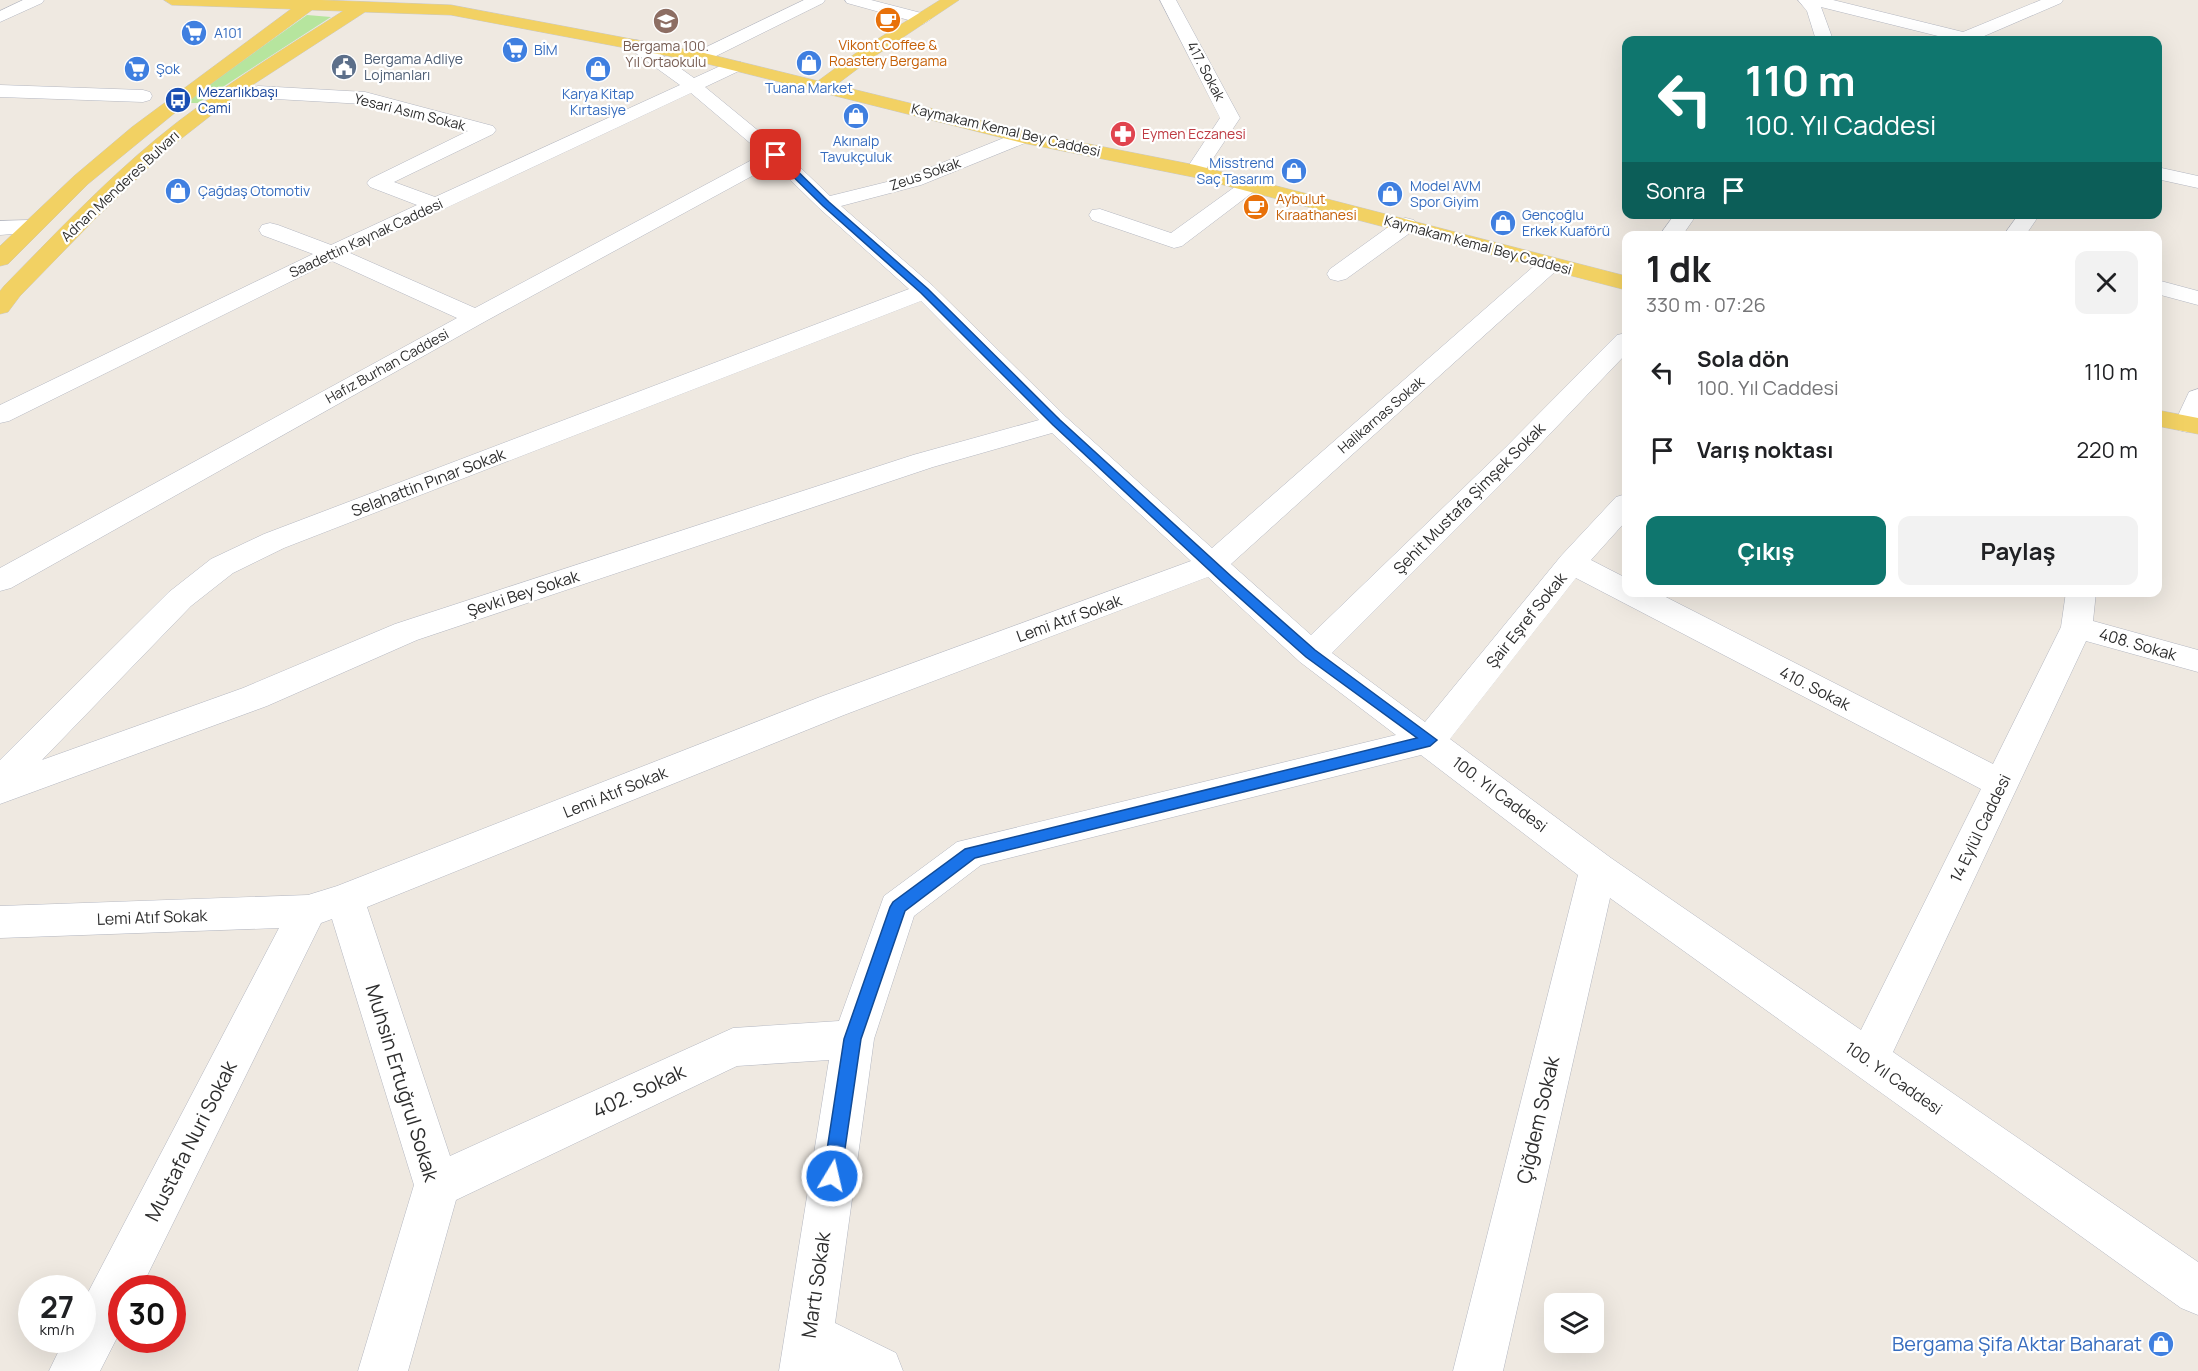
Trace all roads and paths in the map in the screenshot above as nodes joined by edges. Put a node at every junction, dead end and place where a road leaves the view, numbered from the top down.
1 (36, 0) edge
2 (172, 0) edge
3 (422, 0) edge
4 (817, 0) edge
5 (853, 0) edge
6 (951, 0) edge
7 (1168, 0) edge
8 (1806, 0) edge
9 (1813, 0) edge
10 (2055, 0) edge
11 (312, 3) edge
12 (366, 4) edge
13 (451, 10) junction
14 (0, 17) edge
15 (923, 19) junction
16 (1823, 36) edge
17 (1951, 36) edge
18 (1970, 36) edge
19 (636, 45) joint
20 (735, 66) junction
21 (697, 72) junction
22 (823, 86) junction
23 (0, 91) edge
24 (258, 92) dead end
25 (143, 96) dead end
26 (1023, 137) junction
27 (776, 155) junction
28 (1195, 171) junction
29 (2162, 174) edge
30 (2198, 182) edge
31 (1250, 185) junction
32 (826, 204) junction
33 (436, 205) junction
34 (1100, 214) dead end
35 (1683, 219) edge
36 (1406, 225) junction
37 (30, 227) junction
38 (0, 228) edge
39 (270, 230) dead end
40 (1674, 231) edge
41 (332, 253) junction
42 (0, 259) edge
43 (1550, 264) junction
44 (1338, 274) dead end
45 (1622, 282) edge
46 (2162, 288) edge
47 (925, 291) junction
48 (2198, 298) edge
49 (0, 307) edge
50 (476, 317) junction
51 (1622, 344) edge
52 (2198, 397) edge
53 (0, 416) edge
54 (2162, 419) edge
55 (1057, 423) junction
56 (2192, 425) edge
57 (1622, 507) edge
58 (1572, 563) junction
59 (1211, 565) junction
60 (0, 581) edge
61 (1622, 589) edge
62 (1638, 597) edge
63 (2079, 610) edge
64 (1311, 654) junction
65 (2198, 661) edge
66 (1430, 740) junction
67 (0, 782) edge
68 (2001, 784) junction
69 (0, 790) edge
70 (1599, 869) junction
71 (327, 905) junction
72 (0, 922) edge
73 (853, 1039) junction
74 (1868, 1060) junction
75 (437, 1185) junction
76 (2198, 1291) edge
77 (806, 1353) edge
78 (74, 1371) edge
79 (383, 1371) edge
80 (878, 1371) edge
81 (1478, 1371) edge

1 - 14 street
2 - 11 main road
3 - 13 main road
4 - 21 street
5 - 15 street
6 - 15 main road
7 - 28 street, 417. Sokak
8 - 16 street
9 - 17 street
10 - 18 street
11 - 12 main road
11 - 37 main road, Adnan Menderes Bulvarı
12 - 13 main road
12 - 49 main road, Adnan Menderes Bulvarı
13 - 19 main road
15 - 22 main road
19 - 21 street, 100. Yıl Caddesi
20 - 21 street, Saadettin Kaynak Caddesi
20 - 21 main road, Kaymakam Kemal Bey Caddesi
20 - 22 main road, Kaymakam Kemal Bey Caddesi
21 - 27 street, 100. Yıl Caddesi
21 - 33 street, Saadettin Kaynak Caddesi
22 - 26 main road, Kaymakam Kemal Bey Caddesi
23 - 25 street
24 - 33 street, Yesari Asım Sokak
26 - 28 main road, Kaymakam Kemal Bey Caddesi
26 - 32 street, Zeus Sokak
27 - 32 street, 100. Yıl Caddesi
27 - 50 street, Hafız Burhan Caddesi
28 - 31 main road, Kaymakam Kemal Bey Caddesi
29 - 30 street
31 - 34 street
31 - 36 main road, Kaymakam Kemal Bey Caddesi
32 - 47 street, 100. Yıl Caddesi
33 - 41 street, Saadettin Kaynak Caddesi
35 - 40 street
36 - 43 main road, Kaymakam Kemal Bey Caddesi
36 - 44 street
37 - 38 street
37 - 42 main road, Adnan Menderes Bulvarı
39 - 41 street
41 - 50 street
41 - 53 street, Saadettin Kaynak Caddesi
43 - 45 main road, Kaymakam Kemal Bey Caddesi
43 - 59 street, Halikarnas Sokak
46 - 48 street
47 - 55 street, 100. Yıl Caddesi
47 - 67 street, Selahattin Pınar Sokak
50 - 60 street, Hafız Burhan Caddesi
51 - 64 street, Şehit Mustafa Şimşek Sokak
52 - 56 street
54 - 56 main road
55 - 59 street, 100. Yıl Caddesi
55 - 69 street, Şevki Bey Sokak
57 - 58 street, Şair Eşref Sokak
58 - 61 street, 410. Sokak
58 - 66 street, Şair Eşref Sokak
59 - 64 street, 100. Yıl Caddesi
59 - 71 street, Lemi Atıf Sokak
62 - 68 street, 410. Sokak
63 - 65 street, 408. Sokak
63 - 68 street, 14 Eylül Caddesi
64 - 66 street, 100. Yıl Caddesi
66 - 70 street, 100. Yıl Caddesi
66 - 73 street, Martı Sokak
68 - 74 street, 14 Eylül Caddesi
70 - 74 street, 100. Yıl Caddesi
70 - 81 street, Çiğdem Sokak
71 - 72 street, Lemi Atıf Sokak
71 - 75 street, Muhsin Ertuğrul Sokak
71 - 78 street, Mustafa Nuri Sokak
73 - 75 street, 402. Sokak
73 - 77 street, Martı Sokak
74 - 76 street, 100. Yıl Caddesi
75 - 79 street, Muhsin Ertuğrul Sokak
77 - 80 street

